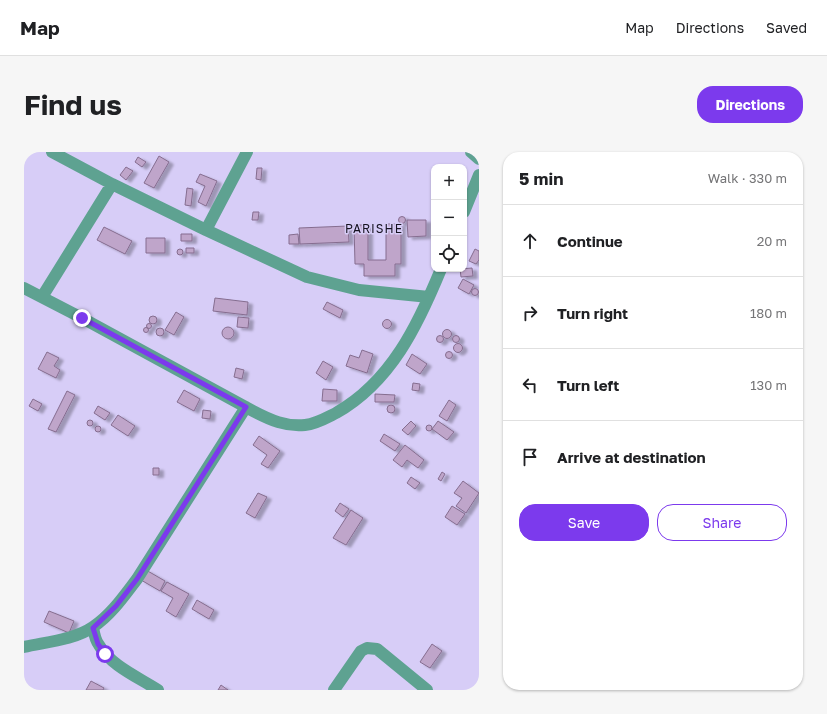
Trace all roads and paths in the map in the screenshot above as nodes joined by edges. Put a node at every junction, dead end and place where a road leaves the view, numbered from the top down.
1 (52, 152) edge
2 (247, 152) edge
3 (471, 152) edge
4 (479, 159) edge
5 (479, 175) edge
6 (112, 184) junction
7 (467, 205) edge
8 (206, 230) junction
9 (440, 272) edge
10 (24, 288) edge
11 (42, 297) junction
12 (430, 297) junction
13 (246, 407) junction
14 (93, 628) junction
15 (24, 647) edge
16 (158, 690) edge
17 (334, 690) edge
18 (427, 690) edge

1 - 6 street
2 - 8 street
3 - 4 street
5 - 7 street
6 - 8 street
6 - 11 street
8 - 12 street
9 - 12 street
10 - 11 street
11 - 13 street
12 - 13 street
13 - 14 street
14 - 15 street
14 - 16 street
17 - 18 street

